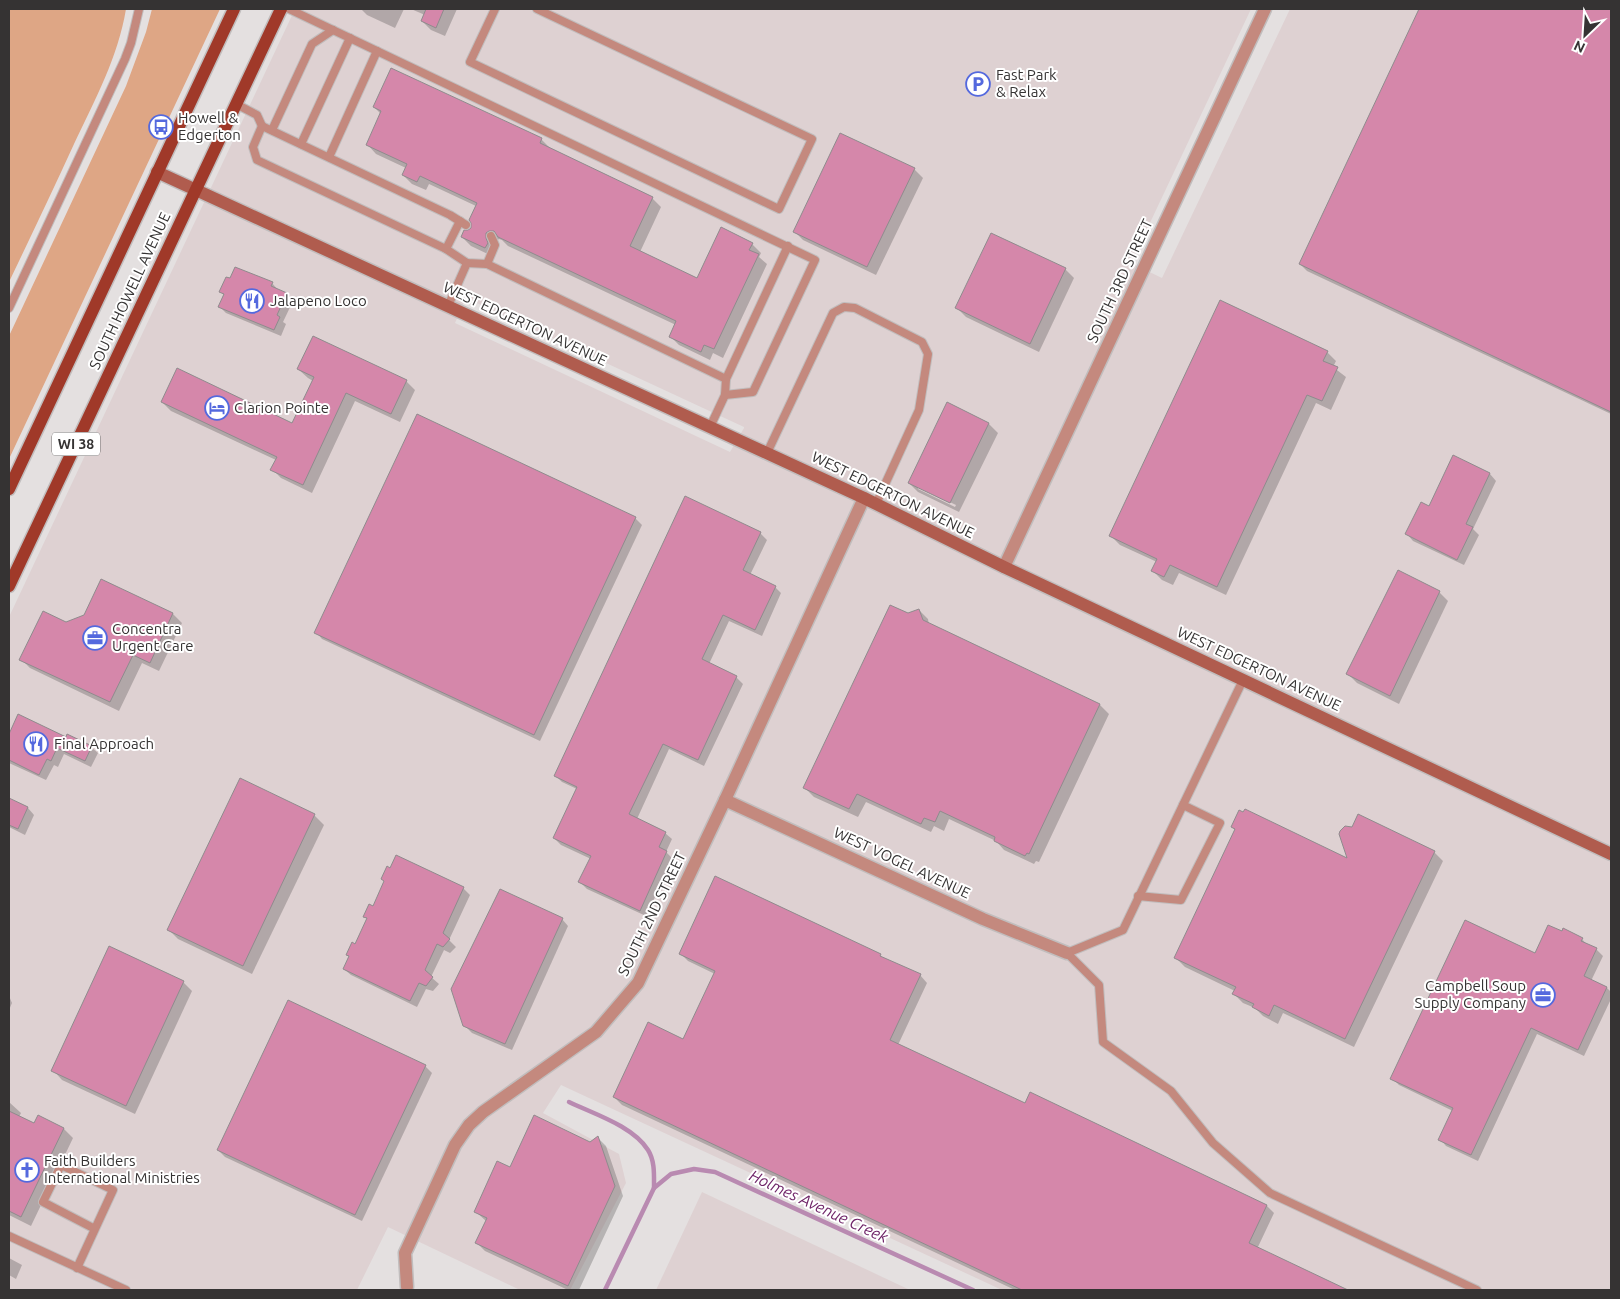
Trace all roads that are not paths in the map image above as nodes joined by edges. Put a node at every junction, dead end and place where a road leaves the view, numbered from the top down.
1 (139, 9) edge
2 (234, 9) edge
3 (281, 9) edge
4 (289, 9) edge
5 (494, 9) edge
6 (537, 9) edge
7 (1265, 9) edge
8 (333, 30) junction
9 (350, 38) junction
10 (377, 51) junction
11 (236, 104) junction
12 (262, 126) junction
13 (272, 130) junction
14 (301, 144) junction
15 (329, 157) junction
16 (157, 172) junction
17 (196, 190) junction
18 (491, 236) dead end
19 (788, 246) junction
20 (446, 249) junction
21 (467, 263) junction
22 (486, 264) junction
23 (448, 306) junction
24 (9, 308) edge
25 (726, 379) junction
26 (725, 396) junction
27 (710, 427) junction
28 (767, 454) junction
29 (9, 489) edge
30 (864, 498) junction
31 (876, 504) junction
32 (1004, 567) junction
33 (9, 586) edge
34 (1243, 680) junction
35 (725, 800) junction
36 (1183, 805) junction
37 (1611, 854) edge
38 (1138, 896) junction
39 (1067, 952) junction
40 (95, 1229) junction
41 (9, 1236) edge
42 (77, 1268) junction
43 (407, 1287) dead end
44 (126, 1290) edge
45 (1477, 1290) edge

1 - 24 lane
2 - 16 main road, SOUTH HOWELL AVENUE / WI 38
3 - 11 main road, SOUTH HOWELL AVENUE / WI 38
4 - 8 lane
5 - 6 lane
7 - 32 street, SOUTH 3RD STREET
8 - 9 lane
8 - 13 lane
9 - 10 lane
9 - 14 lane
10 - 15 lane
10 - 19 lane
11 - 12 lane
11 - 17 main road, SOUTH HOWELL AVENUE / WI 38
12 - 13 lane
12 - 20 lane
13 - 14 lane
14 - 15 lane
15 - 20 lane
16 - 17 street, WEST EDGERTON AVENUE
16 - 29 main road, SOUTH HOWELL AVENUE / WI 38
17 - 23 street, WEST EDGERTON AVENUE
17 - 33 main road, SOUTH HOWELL AVENUE / WI 38
18 - 22 lane
19 - 25 lane
19 - 26 lane
20 - 21 lane
21 - 22 lane
21 - 23 lane
22 - 25 lane
23 - 27 street, WEST EDGERTON AVENUE
25 - 26 lane
26 - 27 lane
27 - 28 street, WEST EDGERTON AVENUE
28 - 30 street, WEST EDGERTON AVENUE
28 - 31 lane
30 - 31 street, WEST EDGERTON AVENUE
30 - 35 street, SOUTH 2ND STREET
31 - 32 street, WEST EDGERTON AVENUE
32 - 34 street, WEST EDGERTON AVENUE
34 - 36 lane
34 - 37 street, WEST EDGERTON AVENUE
35 - 39 street, WEST VOGEL AVENUE
35 - 43 street, SOUTH 2ND STREET
36 - 38 lane
36 - 38 lane
38 - 39 lane
39 - 45 lane
40 - 40 lane
40 - 42 lane
41 - 42 lane
42 - 44 lane

